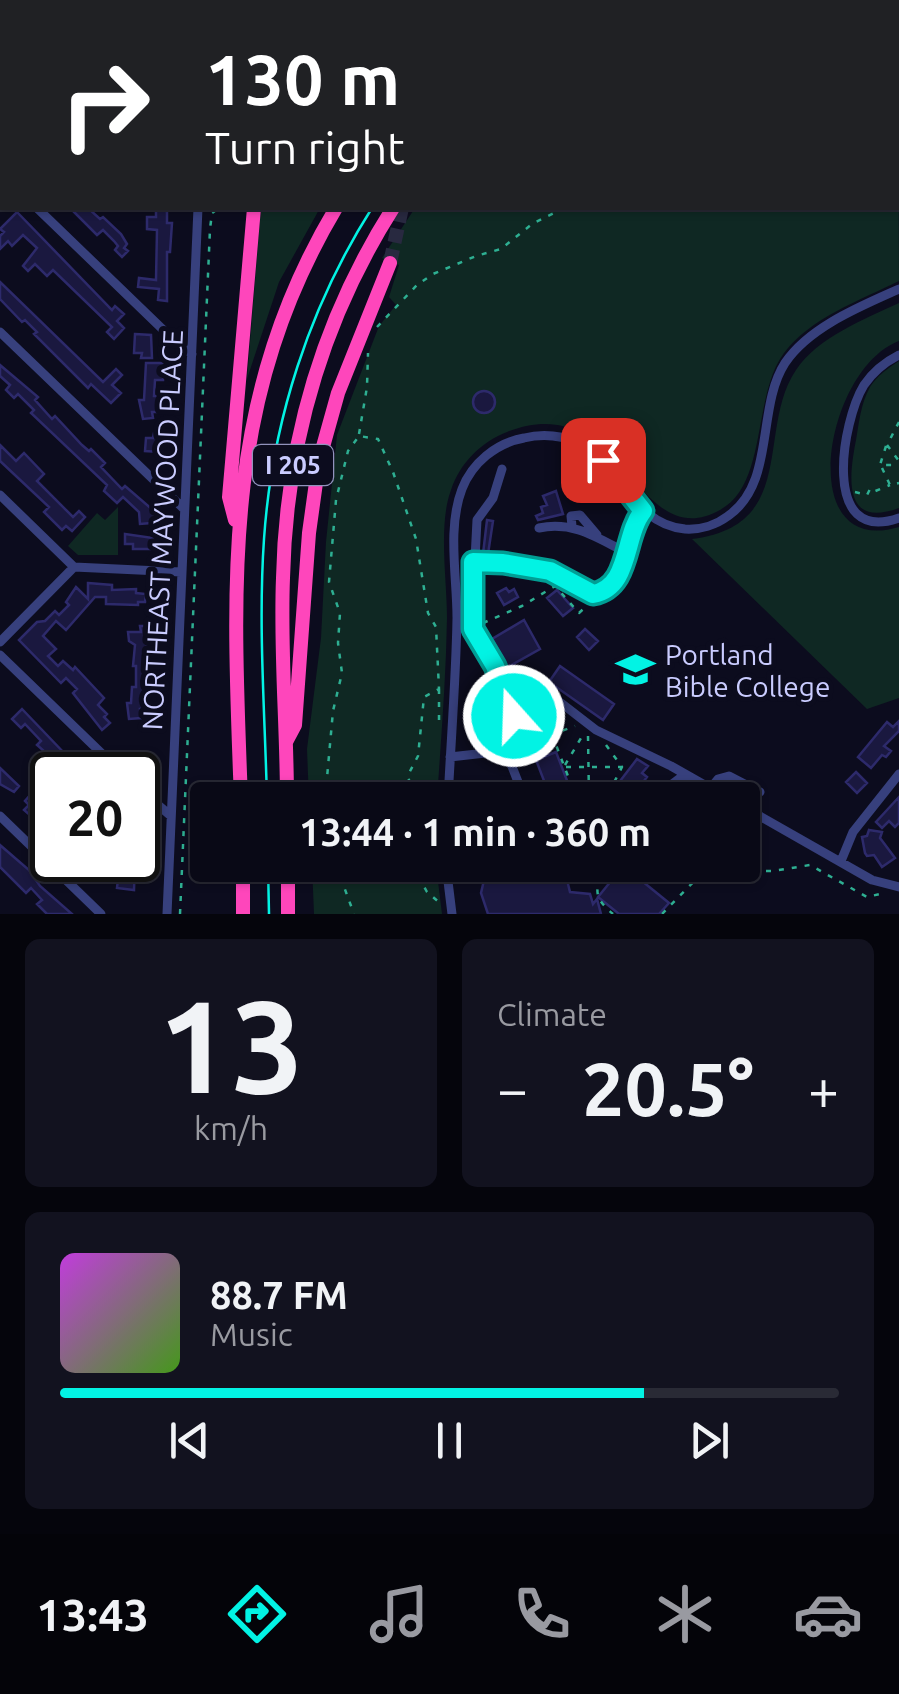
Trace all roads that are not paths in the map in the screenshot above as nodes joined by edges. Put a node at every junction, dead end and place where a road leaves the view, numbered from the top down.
1 (39, 210) edge
2 (198, 210) edge
3 (254, 210) edge
4 (335, 210) edge
5 (392, 210) edge
6 (390, 263) tunnel mouth
7 (899, 289) edge
8 (0, 332) edge
9 (192, 354) junction
10 (899, 355) edge
11 (502, 469) dead end
12 (0, 496) edge
13 (184, 509) junction
14 (643, 511) junction
15 (899, 518) edge
16 (237, 528) junction
17 (539, 528) dead end
18 (625, 552) junction
19 (473, 562) junction
20 (74, 568) junction
21 (182, 572) junction
22 (0, 642) edge
23 (0, 655) edge
24 (501, 682) junction
25 (286, 743) junction
26 (506, 751) junction
27 (100, 752) edge
28 (450, 757) junction
29 (899, 774) edge
30 (684, 775) junction
31 (240, 782) edge
32 (287, 782) edge
33 (449, 782) edge
34 (518, 782) edge
35 (675, 782) edge
36 (697, 782) edge
37 (716, 782) edge
38 (741, 782) edge
39 (160, 807) edge
40 (0, 816) edge
41 (171, 816) junction
42 (760, 816) edge
43 (842, 861) junction
44 (243, 882) edge
45 (288, 882) edge
46 (448, 882) edge
47 (899, 887) edge
48 (452, 911) edge
49 (101, 914) edge
50 (167, 914) edge
51 (244, 914) edge
52 (288, 914) edge

1 - 9 street
2 - 9 street, NORTHEAST MAYWOOD PLACE
3 - 16 highway
4 - 16 highway, I 205
5 - 25 highway, I 205
6 - 25 highway
7 - 14 street
8 - 13 street
9 - 13 street, NORTHEAST MAYWOOD PLACE
10 - 15 street
11 - 19 street
12 - 20 street
13 - 21 street, NORTHEAST MAYWOOD PLACE
14 - 18 street
14 - 28 street
16 - 31 highway, I 205
17 - 18 street
18 - 19 street
19 - 24 street
20 - 21 street
20 - 22 street
21 - 41 street, NORTHEAST MAYWOOD PLACE
23 - 27 street
24 - 26 street
24 - 30 street
25 - 32 highway, I 205
26 - 28 street
26 - 34 street
28 - 33 street
29 - 43 street
30 - 35 street
30 - 36 street
37 - 38 street
39 - 41 street
40 - 49 street
41 - 50 street, NORTHEAST MAYWOOD PLACE
42 - 43 street
43 - 47 street
44 - 51 highway
45 - 52 highway
46 - 48 street

